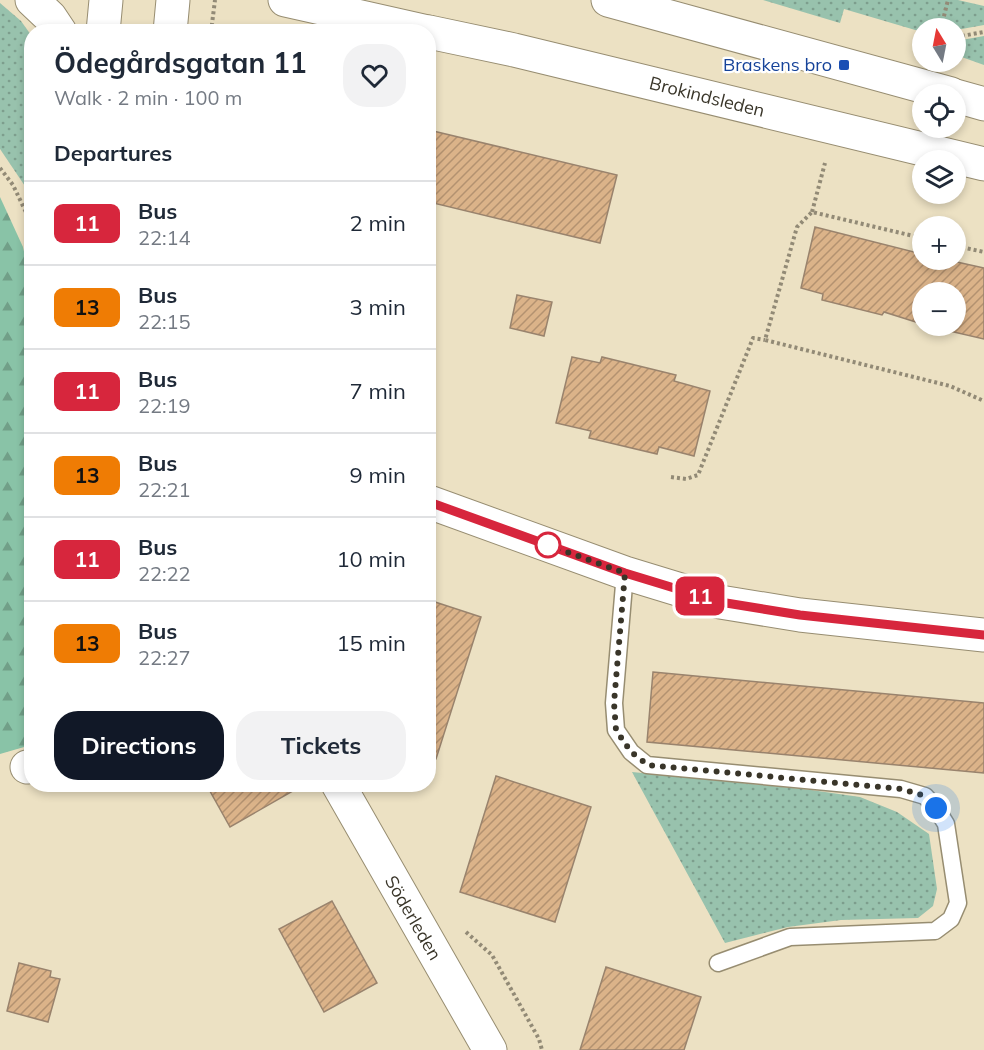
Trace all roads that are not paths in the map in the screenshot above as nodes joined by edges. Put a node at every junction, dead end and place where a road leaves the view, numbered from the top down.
1 (32, 0) edge
2 (106, 0) edge
3 (173, 0) edge
4 (285, 0) edge
5 (608, 0) edge
6 (55, 24) edge
7 (104, 24) edge
8 (171, 24) edge
9 (393, 24) edge
10 (436, 33) edge
11 (915, 84) edge
12 (966, 99) edge
13 (984, 104) edge
14 (984, 164) edge
15 (436, 505) edge
16 (625, 573) junction
17 (984, 635) edge
18 (343, 792) edge
19 (718, 963) dead end
20 (490, 1050) edge

1 - 6 main road
2 - 7 main road
3 - 8 main road
4 - 9 main road, Brokindsleden
5 - 11 main road
10 - 14 main road, Brokindsleden
12 - 13 main road
15 - 16 main road
16 - 17 main road
16 - 19 lane
18 - 20 main road, Söderleden

